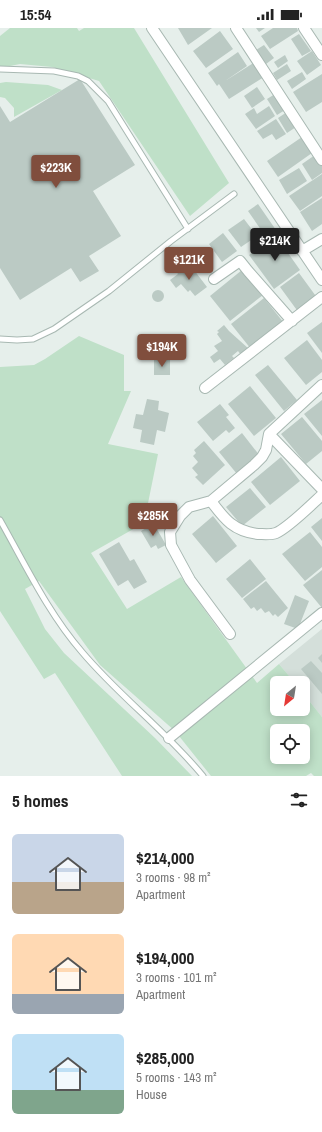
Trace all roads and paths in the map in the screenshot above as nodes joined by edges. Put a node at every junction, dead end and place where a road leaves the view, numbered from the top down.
1 (152, 28) edge
2 (236, 28) edge
3 (304, 28) edge
4 (322, 56) edge
5 (0, 69) edge
6 (322, 160) edge
7 (234, 194) dead end
8 (188, 229) junction
9 (322, 239) edge
10 (302, 251) junction
11 (214, 279) dead end
12 (322, 280) edge
13 (322, 297) edge
14 (292, 321) junction
15 (0, 338) edge
16 (322, 385) edge
17 (205, 388) dead end
18 (270, 434) junction
19 (322, 488) edge
20 (322, 496) edge
21 (212, 501) junction
22 (0, 520) edge
23 (322, 613) edge
24 (230, 634) dead end
25 (169, 738) junction
26 (203, 776) edge

1 - 10 street
2 - 6 street
3 - 4 street
5 - 8 lane
7 - 8 lane
8 - 15 lane
9 - 10 street
10 - 12 street
11 - 14 street
13 - 14 street
14 - 17 street
16 - 18 street
18 - 19 street
18 - 21 street
20 - 21 street
21 - 24 street
22 - 25 lane
23 - 25 street
25 - 26 lane

